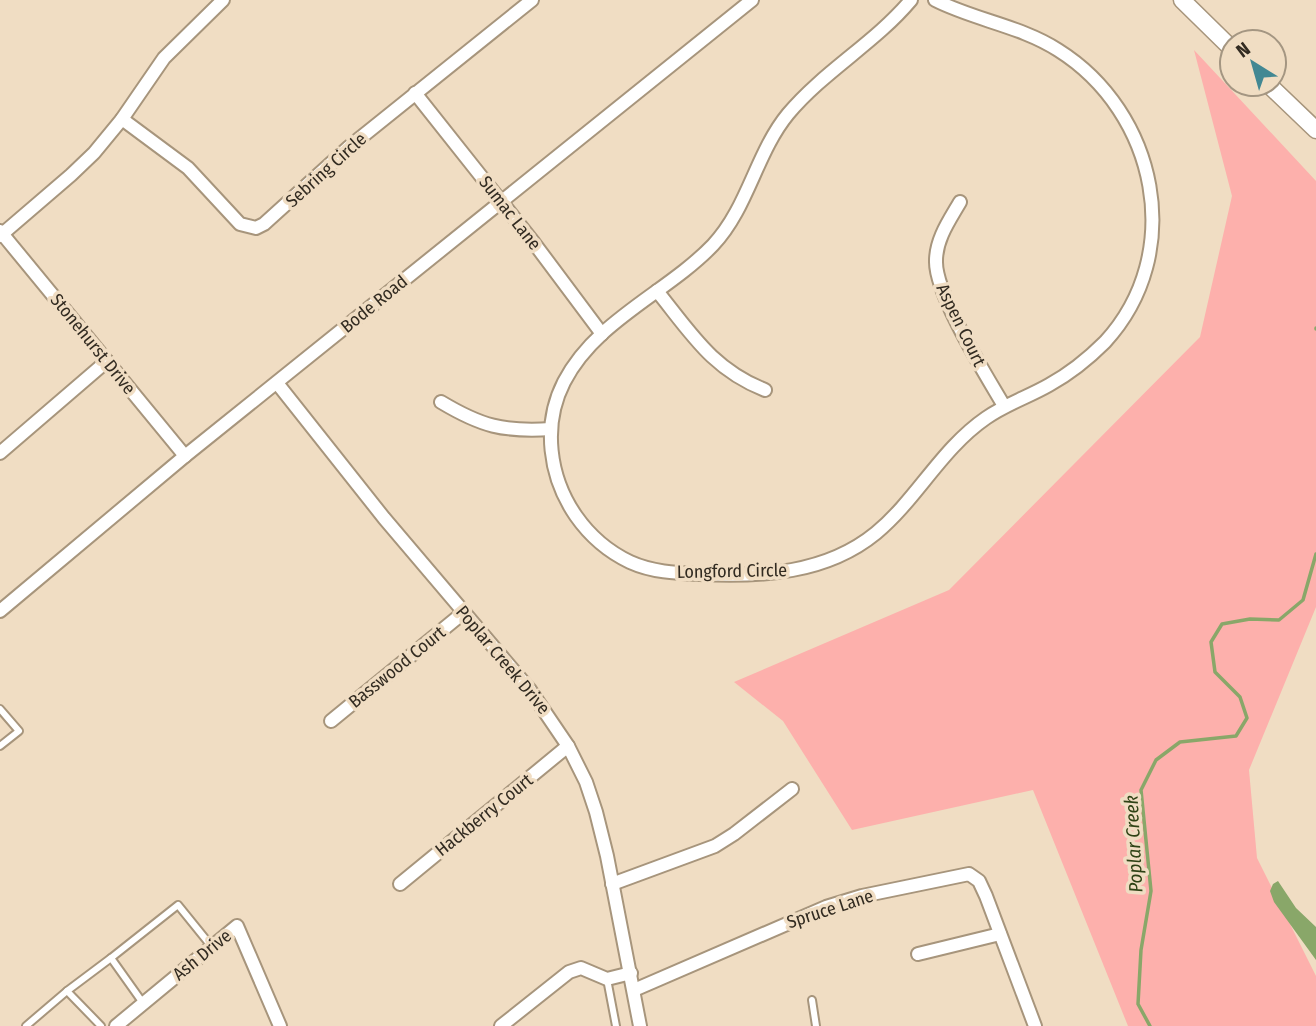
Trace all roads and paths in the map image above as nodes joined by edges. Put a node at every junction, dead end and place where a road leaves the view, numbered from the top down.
1 (223, 0) edge
2 (532, 0) edge
3 (752, 0) edge
4 (911, 0) edge
5 (935, 0) edge
6 (1182, 0) edge
7 (1218, 35) edge
8 (415, 93) junction
9 (1283, 98) edge
10 (122, 119) junction
11 (1316, 130) edge
12 (501, 201) junction
13 (960, 202) dead end
14 (1, 234) edge
15 (657, 291) junction
16 (602, 334) junction
17 (107, 361) junction
18 (277, 383) junction
19 (765, 390) dead end
20 (441, 402) dead end
21 (1004, 406) junction
22 (551, 429) junction
23 (0, 453) edge
24 (186, 456) junction
25 (0, 611) edge
26 (463, 613) junction
27 (0, 709) edge
28 (331, 721) dead end
29 (0, 746) edge
30 (568, 746) junction
31 (792, 789) dead end
32 (400, 884) dead end
33 (612, 884) junction
34 (1000, 934) junction
35 (212, 947) junction
36 (918, 954) dead end
37 (111, 958) junction
38 (631, 973) junction
39 (607, 979) junction
40 (634, 990) junction
41 (67, 991) junction
42 (812, 1000) dead end
43 (143, 1003) junction
44 (26, 1026) edge
45 (101, 1026) edge
46 (116, 1026) edge
47 (280, 1026) edge
48 (501, 1026) edge
49 (617, 1026) edge
50 (640, 1026) edge
51 (816, 1026) edge
52 (1035, 1026) edge

1 - 10 street
2 - 8 street, Sebring Circle
3 - 12 street, Bode Road
4 - 15 street, Longford Circle
5 - 21 street, Longford Circle
6 - 7 street
8 - 10 street, Sebring Circle
8 - 12 street, Sumac Lane
9 - 11 street
10 - 14 street
12 - 16 street, Sumac Lane
12 - 18 street, Bode Road
13 - 21 street, Aspen Court
14 - 17 street, Stonehurst Drive
15 - 16 street, Longford Circle
15 - 19 street
16 - 22 street, Longford Circle
17 - 23 street
17 - 24 street, Stonehurst Drive
18 - 24 street, Bode Road
18 - 26 street, Poplar Creek Drive
20 - 22 street
21 - 22 street, Longford Circle
24 - 25 street, Bode Road
26 - 28 street, Basswood Court
26 - 30 street, Poplar Creek Drive
27 - 29 lane
30 - 32 street, Hackberry Court
30 - 33 street, Poplar Creek Drive
31 - 33 street
33 - 38 street, Poplar Creek Drive
34 - 36 street
34 - 40 street, Spruce Lane
34 - 52 street, Spruce Lane
35 - 37 lane
35 - 43 street, Ash Drive
35 - 47 street, Ash Drive
37 - 41 lane
37 - 43 lane
38 - 39 street
38 - 40 street, Poplar Creek Drive
39 - 48 street
39 - 49 lane
40 - 50 street, Poplar Creek Drive
41 - 44 lane
41 - 45 lane
42 - 51 lane
43 - 46 street, Ash Drive

